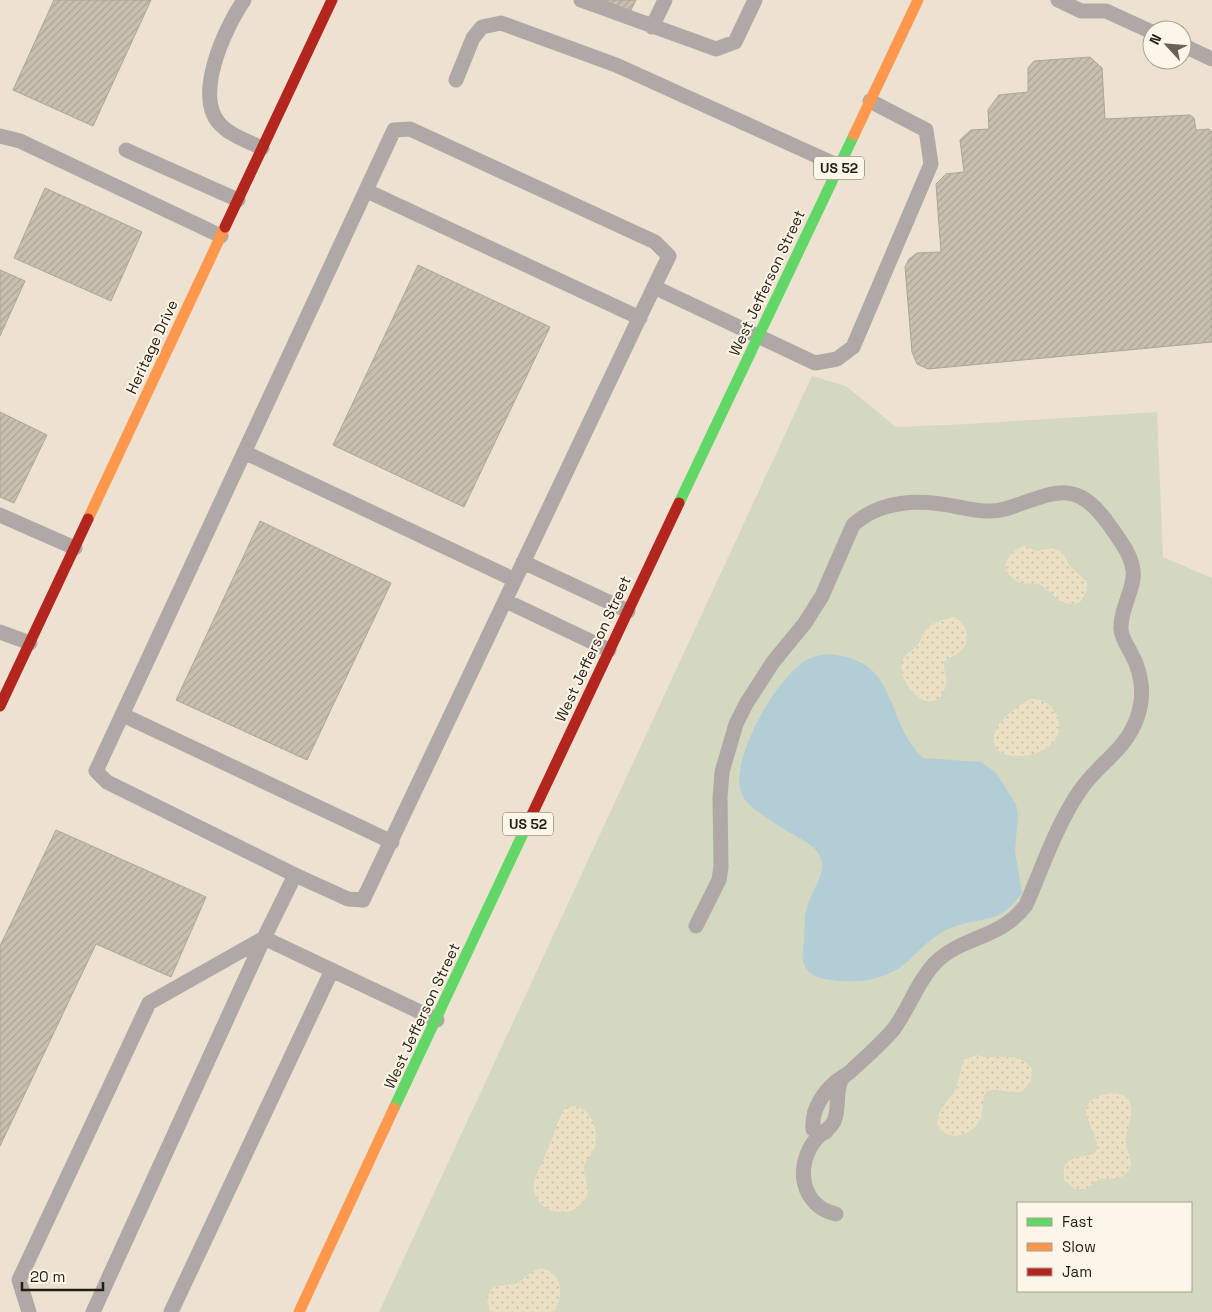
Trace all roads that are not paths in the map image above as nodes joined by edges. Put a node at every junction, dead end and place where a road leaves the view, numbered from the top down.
1 (244, 0) edge
2 (332, 0) edge
3 (581, 0) edge
4 (665, 0) edge
5 (755, 0) edge
6 (918, 0) edge
7 (1058, 0) edge
8 (652, 27) junction
9 (1142, 27) edge
10 (1192, 50) edge
11 (1212, 59) edge
12 (456, 80) dead end
13 (870, 101) junction
14 (0, 136) edge
15 (262, 148) junction
16 (126, 150) dead end
17 (839, 166) junction
18 (366, 191) junction
19 (238, 200) junction
20 (221, 236) junction
21 (654, 287) junction
22 (640, 318) junction
23 (759, 336) junction
24 (244, 452) junction
25 (0, 516) edge
26 (74, 548) junction
27 (523, 562) junction
28 (515, 580) junction
29 (506, 601) junction
30 (628, 611) junction
31 (0, 632) edge
32 (30, 644) junction
33 (609, 650) junction
34 (0, 706) edge
35 (123, 715) junction
36 (392, 842) junction
37 (295, 875) junction
38 (696, 926) dead end
39 (264, 938) junction
40 (332, 970) junction
41 (437, 1020) junction
42 (845, 1076) junction
43 (826, 1132) junction
44 (836, 1214) dead end
45 (29, 1312) edge
46 (93, 1312) edge
47 (171, 1312) edge
48 (299, 1312) edge

1 - 15 lane
2 - 15 main road, Heritage Drive
3 - 8 lane
4 - 8 lane
5 - 8 lane
6 - 13 main road, West Jefferson Street / US 52
7 - 9 lane
10 - 11 lane
12 - 17 lane
13 - 17 main road, West Jefferson Street / US 52
13 - 23 lane
14 - 20 lane
15 - 19 main road, Heritage Drive
16 - 19 lane
17 - 23 main road, West Jefferson Street / US 52
18 - 21 lane
18 - 22 lane
18 - 24 lane
19 - 20 main road, Heritage Drive
20 - 26 main road, Heritage Drive
21 - 22 lane
21 - 23 lane
22 - 27 lane
23 - 30 main road, West Jefferson Street / US 52
24 - 28 lane
24 - 35 lane
25 - 26 lane
26 - 32 main road, Heritage Drive
27 - 28 lane
27 - 30 lane
28 - 29 lane
29 - 33 lane
29 - 36 lane
30 - 33 main road, West Jefferson Street / US 52
31 - 32 lane
32 - 34 main road, Heritage Drive
33 - 41 main road, West Jefferson Street / US 52
35 - 36 lane
35 - 37 lane
36 - 37 lane
37 - 39 lane
38 - 42 lane
39 - 40 lane
39 - 45 lane
39 - 46 lane
40 - 41 lane
40 - 47 lane
41 - 48 main road, West Jefferson Street / US 52
42 - 43 lane
42 - 43 lane
43 - 44 lane

